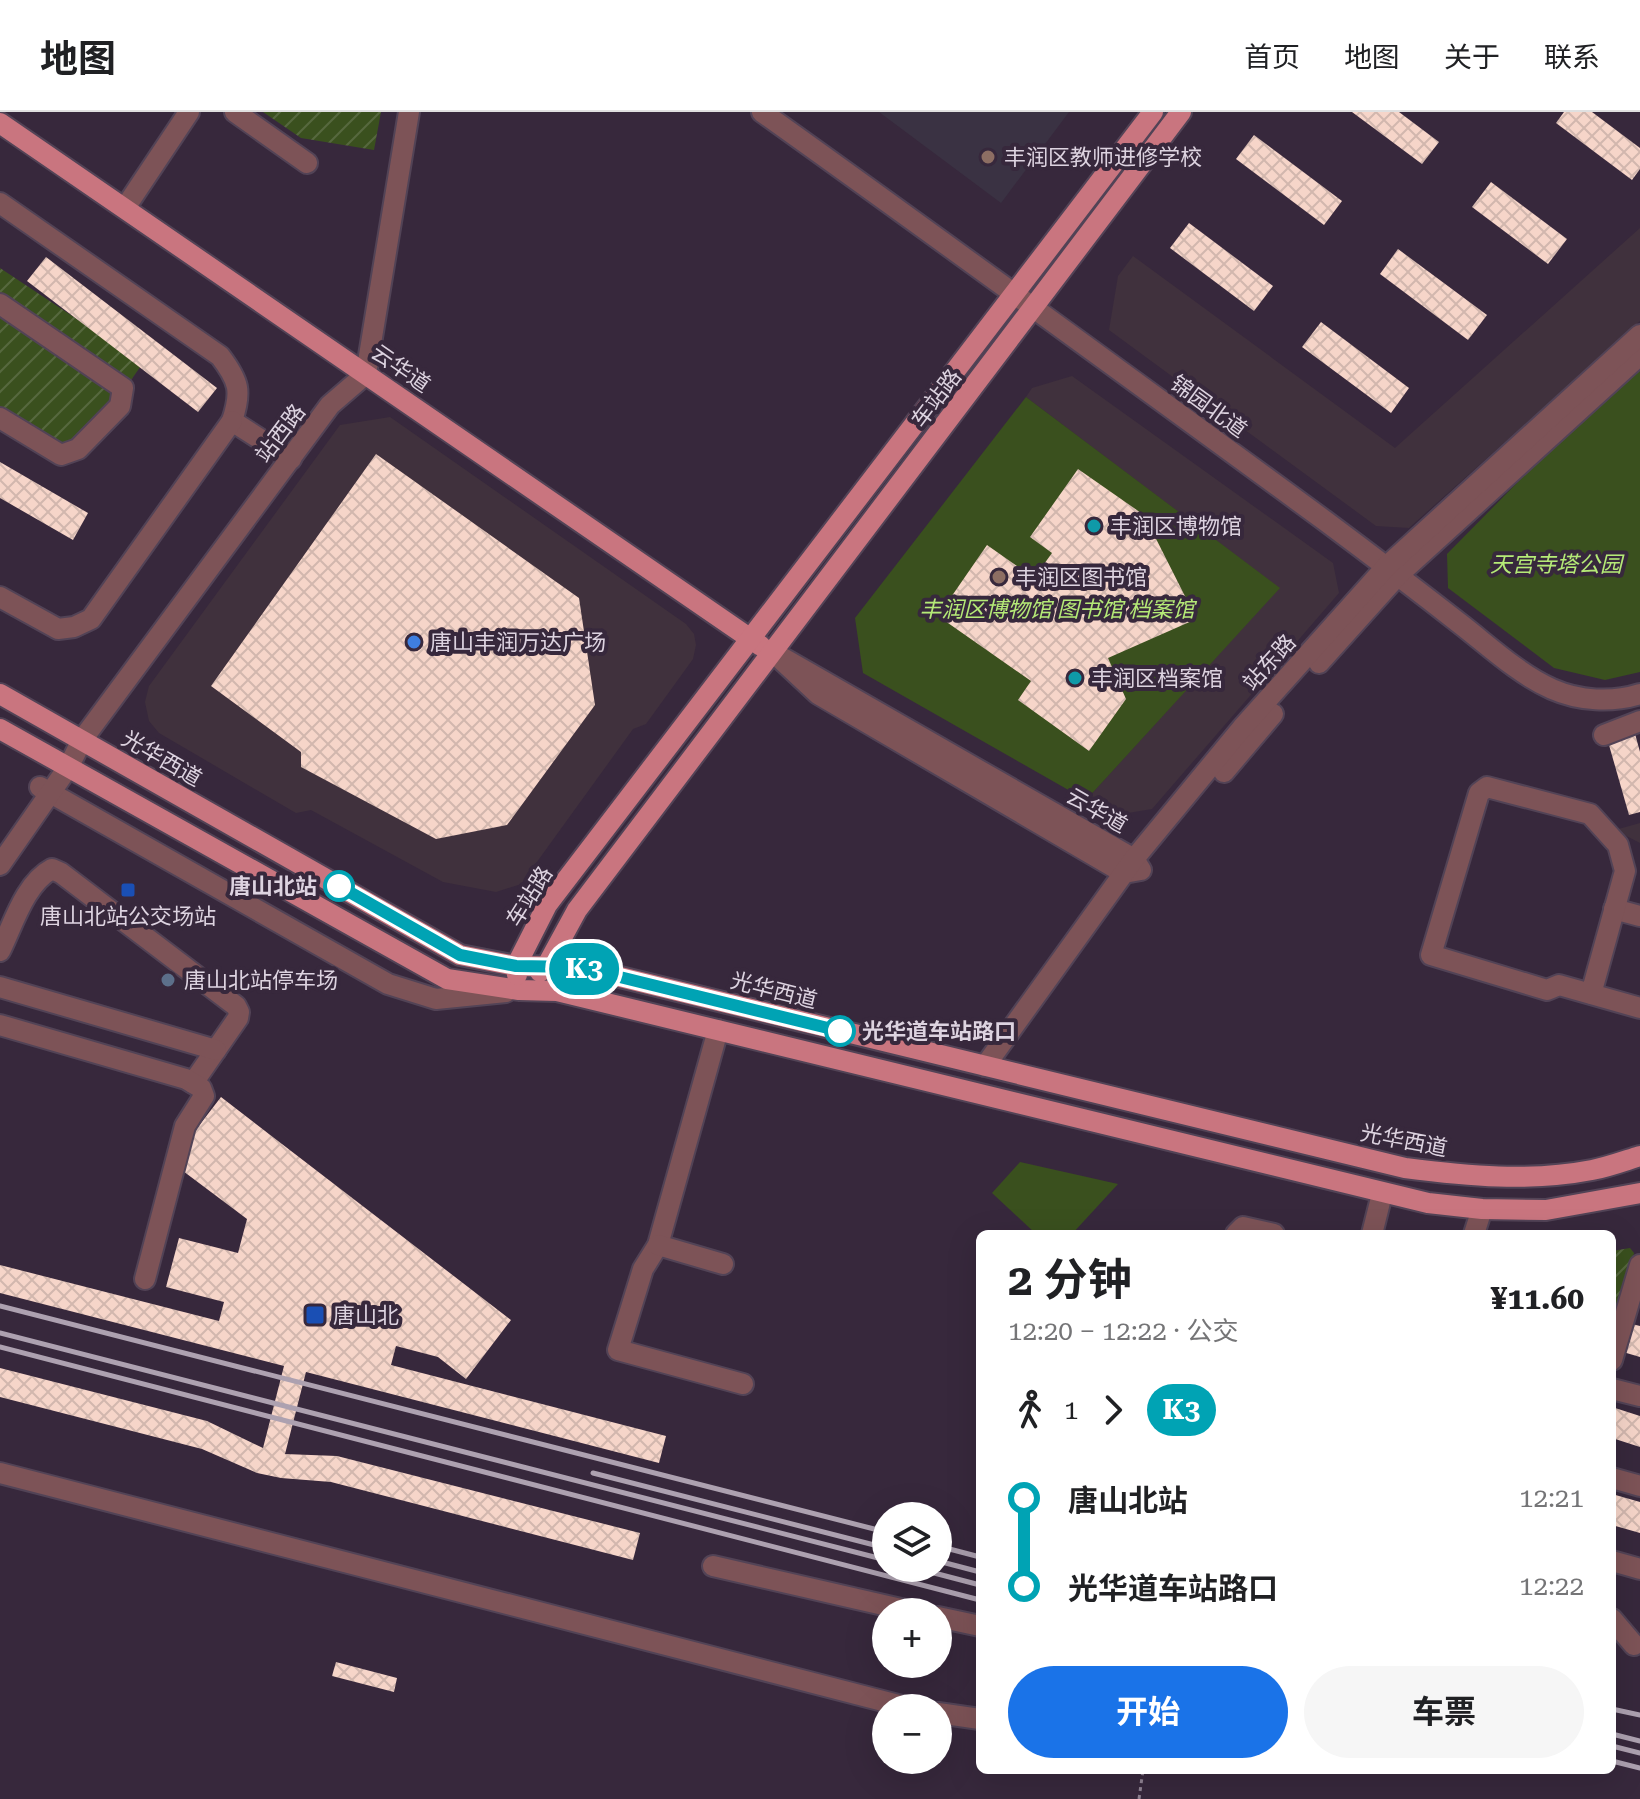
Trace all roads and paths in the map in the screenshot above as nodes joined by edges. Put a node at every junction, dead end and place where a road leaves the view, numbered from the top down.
1 (189, 112) edge
2 (235, 112) edge
3 (409, 112) edge
4 (762, 112) edge
5 (1153, 112) edge
6 (1181, 112) edge
7 (0, 123) edge
8 (307, 163) dead end
9 (0, 203) edge
10 (125, 208) junction
11 (1016, 293) junction
12 (0, 304) edge
13 (1034, 307) junction
14 (1640, 335) edge
15 (1640, 355) edge
16 (366, 374) junction
17 (0, 418) edge
18 (232, 421) junction
19 (291, 459) junction
20 (1392, 571) junction
21 (0, 597) edge
22 (750, 639) junction
23 (774, 653) junction
24 (0, 694) edge
25 (1640, 694) edge
26 (1640, 722) edge
27 (0, 729) edge
28 (1604, 735) dead end
29 (82, 740) junction
30 (64, 764) junction
31 (45, 790) junction
32 (0, 843) edge
33 (0, 865) edge
34 (1133, 867) junction
35 (1614, 909) junction
36 (1640, 916) edge
37 (0, 951) edge
38 (547, 965) junction
39 (516, 966) junction
40 (0, 987) edge
41 (519, 990) junction
42 (1591, 994) junction
43 (1640, 1008) edge
44 (0, 1025) edge
45 (718, 1030) junction
46 (216, 1050) junction
47 (993, 1068) junction
48 (1024, 1074) junction
49 (193, 1083) junction
50 (1027, 1106) junction
51 (1640, 1156) edge
52 (1640, 1193) edge
53 (1382, 1194) junction
54 (1482, 1209) junction
55 (1373, 1230) edge
56 (1475, 1230) edge
57 (658, 1245) junction
58 (723, 1264) dead end
59 (1640, 1265) edge
60 (145, 1279) dead end
61 (1635, 1298) edge
62 (1616, 1349) edge
63 (743, 1384) dead end
64 (1616, 1390) edge
65 (1640, 1396) edge
66 (0, 1473) edge
67 (1616, 1479) edge
68 (1640, 1486) edge
69 (1616, 1562) edge
70 (713, 1566) dead end
71 (1640, 1569) edge
72 (872, 1602) edge
73 (952, 1620) edge
74 (1616, 1624) edge
75 (976, 1625) edge
76 (1634, 1645) dead end
77 (872, 1698) edge
78 (952, 1715) edge
79 (976, 1718) edge
80 (1142, 1774) edge
81 (1139, 1799) edge

1 - 10 street
2 - 8 street
3 - 16 street
4 - 11 street, 锦园北道
5 - 11 main road, 车站路
6 - 13 main road, 车站路
7 - 10 main road, 云华道
9 - 18 street
10 - 16 main road, 云华道
11 - 13 street, 锦园北道
11 - 22 main road, 车站路
12 - 17 street
13 - 20 street, 锦园北道
13 - 23 main road, 车站路
14 - 20 street, 站东路
15 - 20 street, 站东路
16 - 19 street, 站西路
16 - 22 main road, 云华道
18 - 19 street
18 - 21 street
19 - 29 street, 站西路
20 - 25 street, 锦园北道
20 - 34 street, 站东路
22 - 23 main road, 云华道
22 - 39 main road, 车站路
23 - 34 street, 云华道
23 - 38 main road, 车站路
24 - 29 main road, 光华西道
26 - 28 street
27 - 30 main road
29 - 30 street, 站西路
29 - 39 main road, 光华西道
30 - 31 street, 站西路
30 - 41 main road
31 - 32 street, 站西路
31 - 33 street, 站西路
31 - 41 street
34 - 47 street, 站东路
35 - 36 street
35 - 42 street
35 - 42 street
37 - 46 street
38 - 39 main road, 光华西道
38 - 41 main road, 车站路
38 - 47 main road, 光华西道
39 - 41 main road
40 - 46 street
41 - 45 main road
42 - 43 street
44 - 49 street
45 - 50 main road
45 - 57 street
46 - 49 street
47 - 48 main road, 光华西道
48 - 50 main road
48 - 51 main road, 光华西道
49 - 60 street
50 - 53 main road
52 - 54 main road
53 - 54 main road
53 - 55 street
54 - 56 street
57 - 58 street
57 - 63 street
59 - 61 street
61 - 62 street
64 - 65 street
66 - 77 street
67 - 68 street
69 - 71 street
70 - 72 street
73 - 75 street
74 - 76 street
78 - 79 street
80 - 81 path

